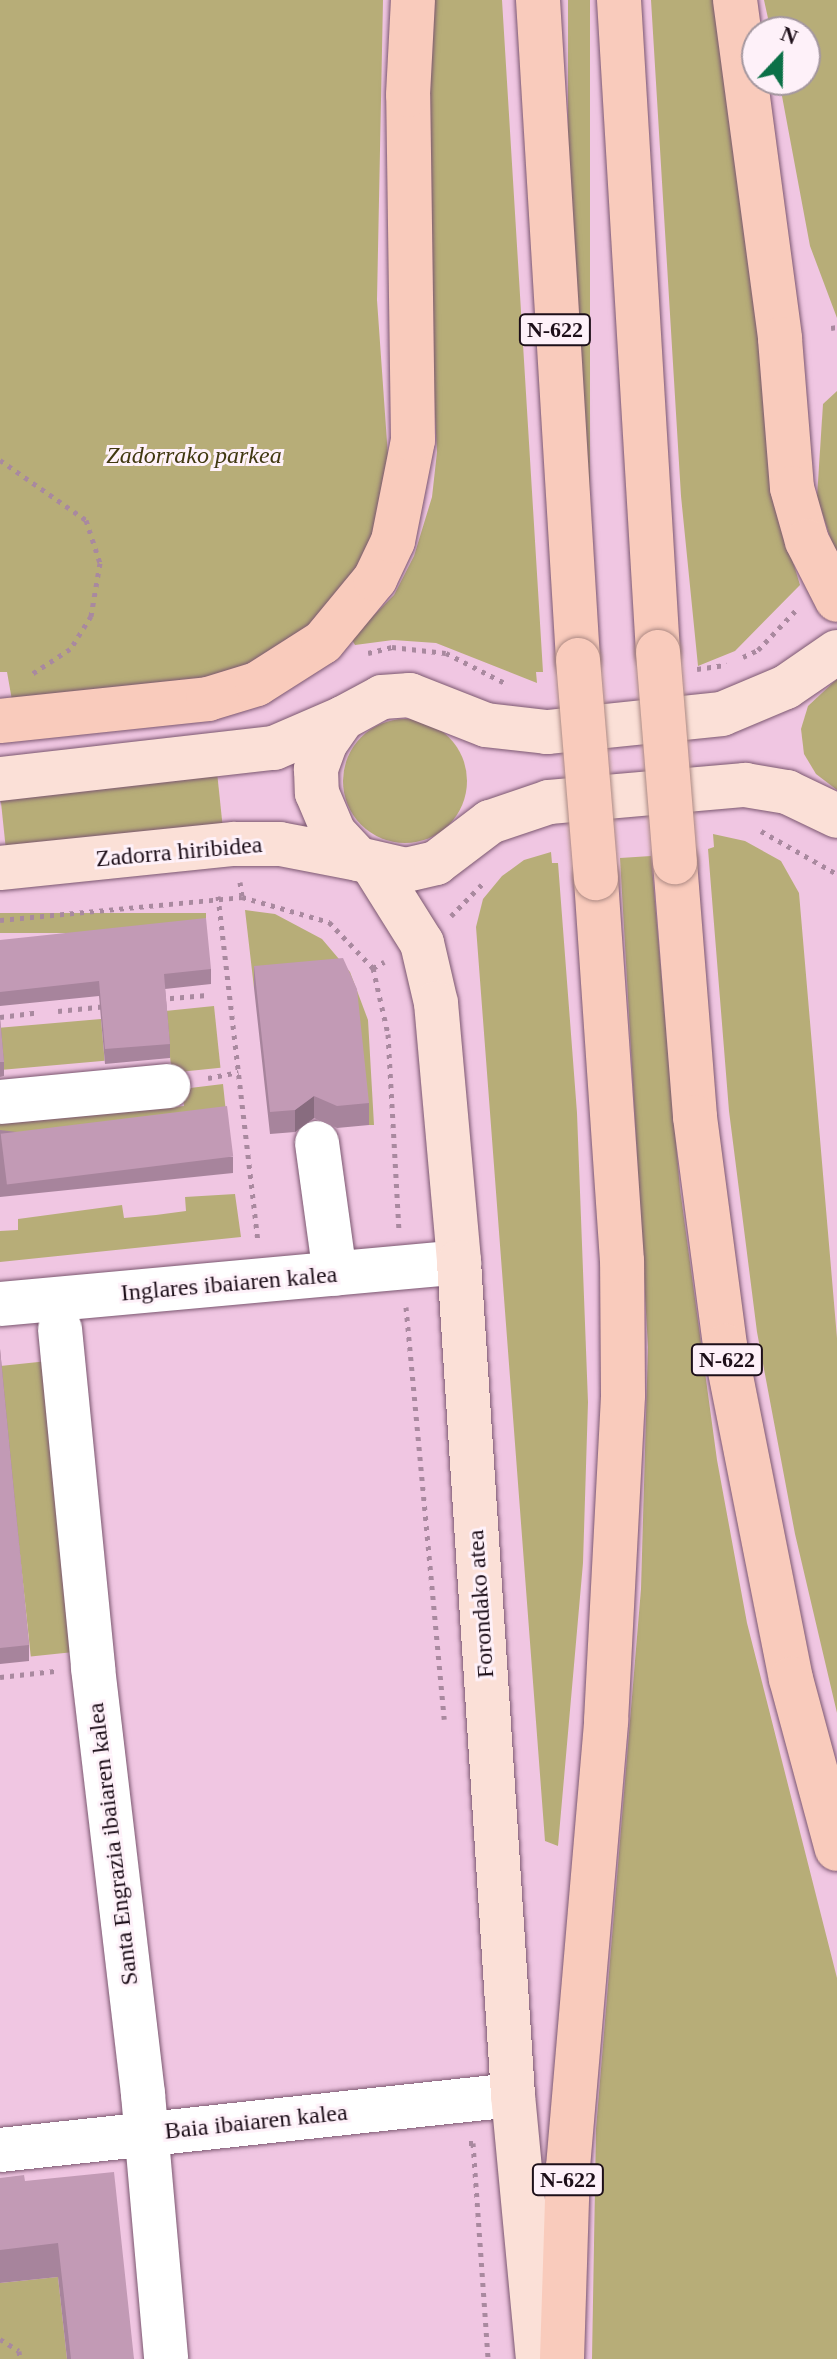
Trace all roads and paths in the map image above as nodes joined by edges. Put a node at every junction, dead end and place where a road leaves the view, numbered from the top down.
1 (413, 0) edge
2 (538, 0) edge
3 (619, 0) edge
4 (735, 0) edge
5 (0, 460) edge
6 (837, 600) edge
7 (837, 652) edge
8 (17, 678) dead end
9 (343, 718) junction
10 (0, 721) edge
11 (0, 779) edge
12 (837, 816) edge
13 (755, 828) dead end
14 (366, 862) junction
15 (0, 868) edge
16 (837, 874) edge
17 (218, 896) junction
18 (242, 897) dead end
19 (0, 920) edge
20 (373, 968) dead end
21 (207, 995) dead end
22 (153, 1000) edge
23 (112, 1005) edge
24 (58, 1011) dead end
25 (39, 1012) dead end
26 (0, 1017) edge
27 (168, 1086) dead end
28 (0, 1102) edge
29 (317, 1143) dead end
30 (259, 1249) dead end
31 (459, 1262) junction
32 (401, 1268) junction
33 (335, 1274) junction
34 (0, 1304) edge
35 (60, 1329) dead end
36 (93, 1668) junction
37 (0, 1677) edge
38 (445, 1730) dead end
39 (837, 1849) edge
40 (513, 2095) junction
41 (439, 2102) junction
42 (146, 2135) junction
43 (0, 2150) edge
44 (0, 2339) edge
45 (19, 2351) junction
46 (13, 2359) edge
47 (20, 2359) edge
48 (166, 2359) edge
49 (488, 2359) edge
50 (538, 2359) edge
51 (562, 2359) edge

1 - 10 highway
2 - 51 highway, N-622, bridge
3 - 39 highway, N-622, bridge
4 - 6 highway
5 - 8 path
7 - 9 main road
9 - 11 main road
9 - 14 main road, Forondako atea
12 - 14 main road, Zadorra hiribidea
13 - 16 path
14 - 15 main road, Zadorra hiribidea
14 - 31 main road, Forondako atea
17 - 18 path
17 - 19 path
17 - 30 path
20 - 32 path
21 - 22 path
23 - 24 path
25 - 26 path
27 - 28 street
29 - 33 street
31 - 32 street, Inglares ibaiaren kalea
31 - 40 main road, Forondako atea
32 - 33 street, Inglares ibaiaren kalea
32 - 38 path
33 - 34 street, Inglares ibaiaren kalea
35 - 36 street, Santa Engrazia ibaiaren kalea
36 - 37 path
36 - 42 street, Santa Engrazia ibaiaren kalea
40 - 41 street, Baia ibaiaren kalea
40 - 50 main road, Forondako atea
41 - 42 street, Baia ibaiaren kalea
41 - 49 path
42 - 43 street, Baia ibaiaren kalea
42 - 48 street, Santa Engrazia ibaiaren kalea
44 - 45 path
45 - 46 path
45 - 47 path

